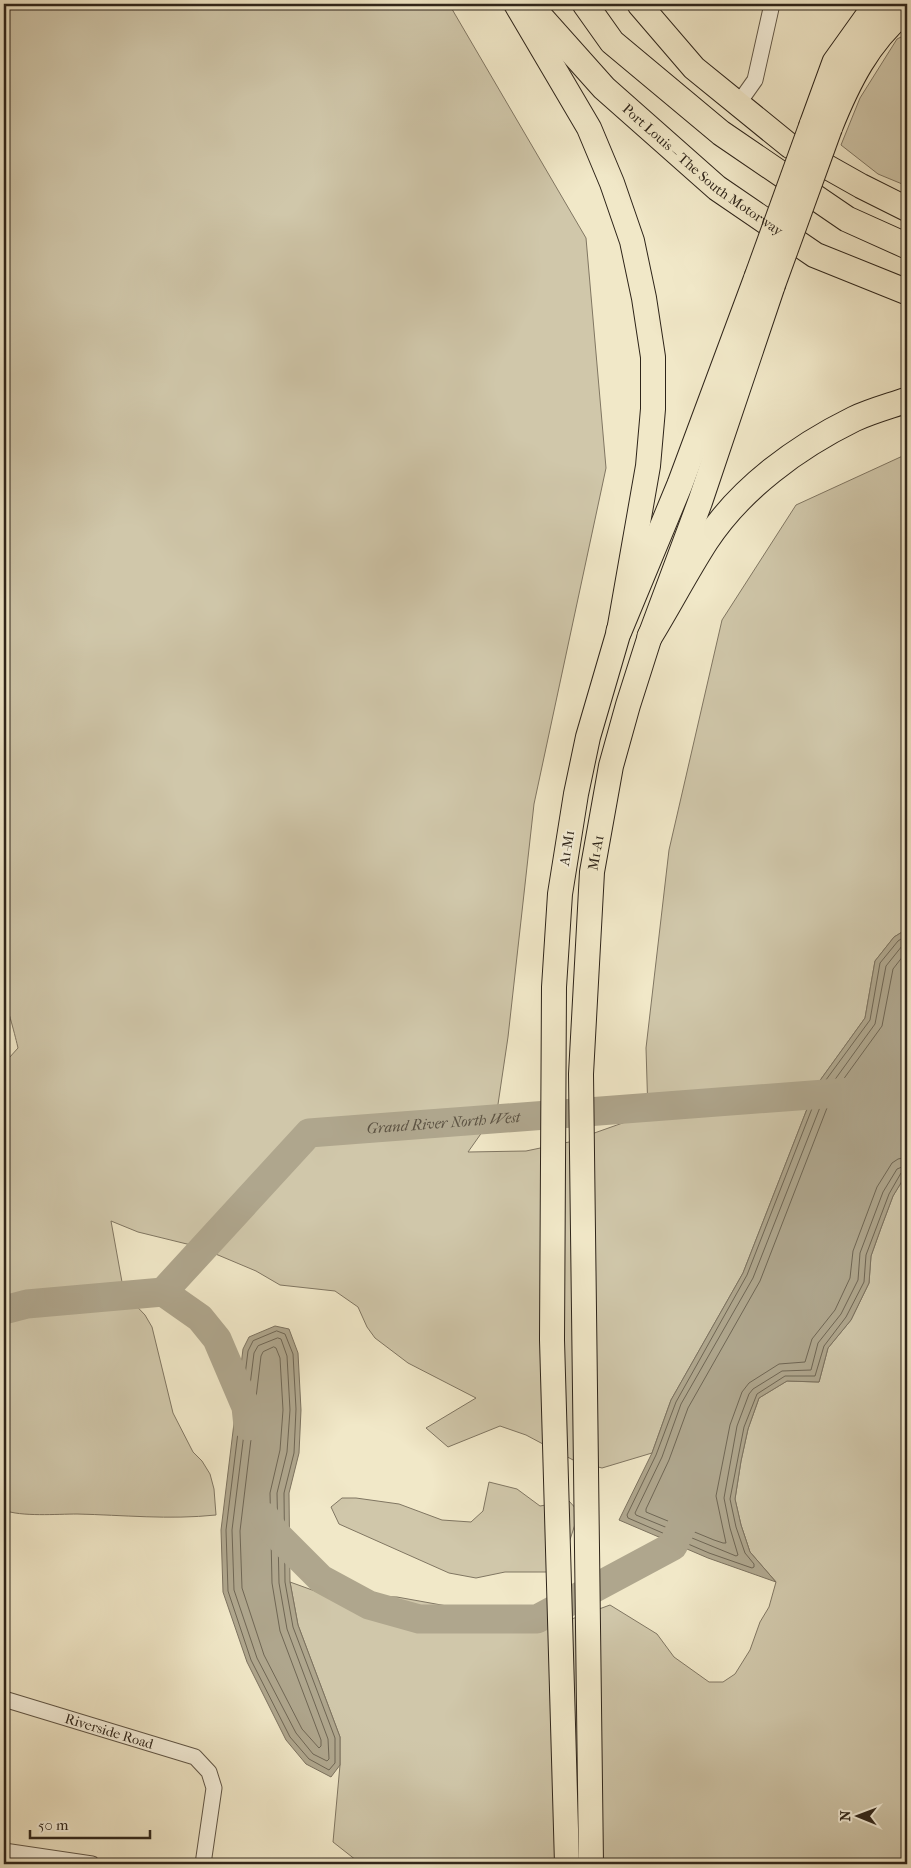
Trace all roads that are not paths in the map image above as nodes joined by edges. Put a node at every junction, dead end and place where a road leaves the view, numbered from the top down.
1 (516, 4) edge
2 (529, 4) edge
3 (585, 4) edge
4 (639, 4) edge
5 (772, 4) edge
6 (879, 4) edge
7 (907, 10) edge
8 (738, 104) junction
9 (821, 126) junction
10 (907, 210) edge
11 (907, 246) edge
12 (765, 281) junction
13 (907, 292) edge
14 (907, 400) edge
15 (620, 631) junction
16 (650, 636) junction
17 (4, 1699) edge
18 (4, 1851) edge
19 (92, 1864) edge
20 (203, 1864) edge
21 (567, 1864) edge
22 (591, 1864) edge

1 - 15 main road, A1-M1
2 - 13 highway, Port Louis – The South Motorway
3 - 11 highway
4 - 8 main road
5 - 8 street
6 - 9 highway
7 - 9 main road
8 - 10 main road
9 - 12 highway, bridge
12 - 15 highway
12 - 16 main road, M1-A1
14 - 16 highway
15 - 21 main road, A1-M1
16 - 22 main road, M1-A1
17 - 20 street, Riverside Road
18 - 19 street

